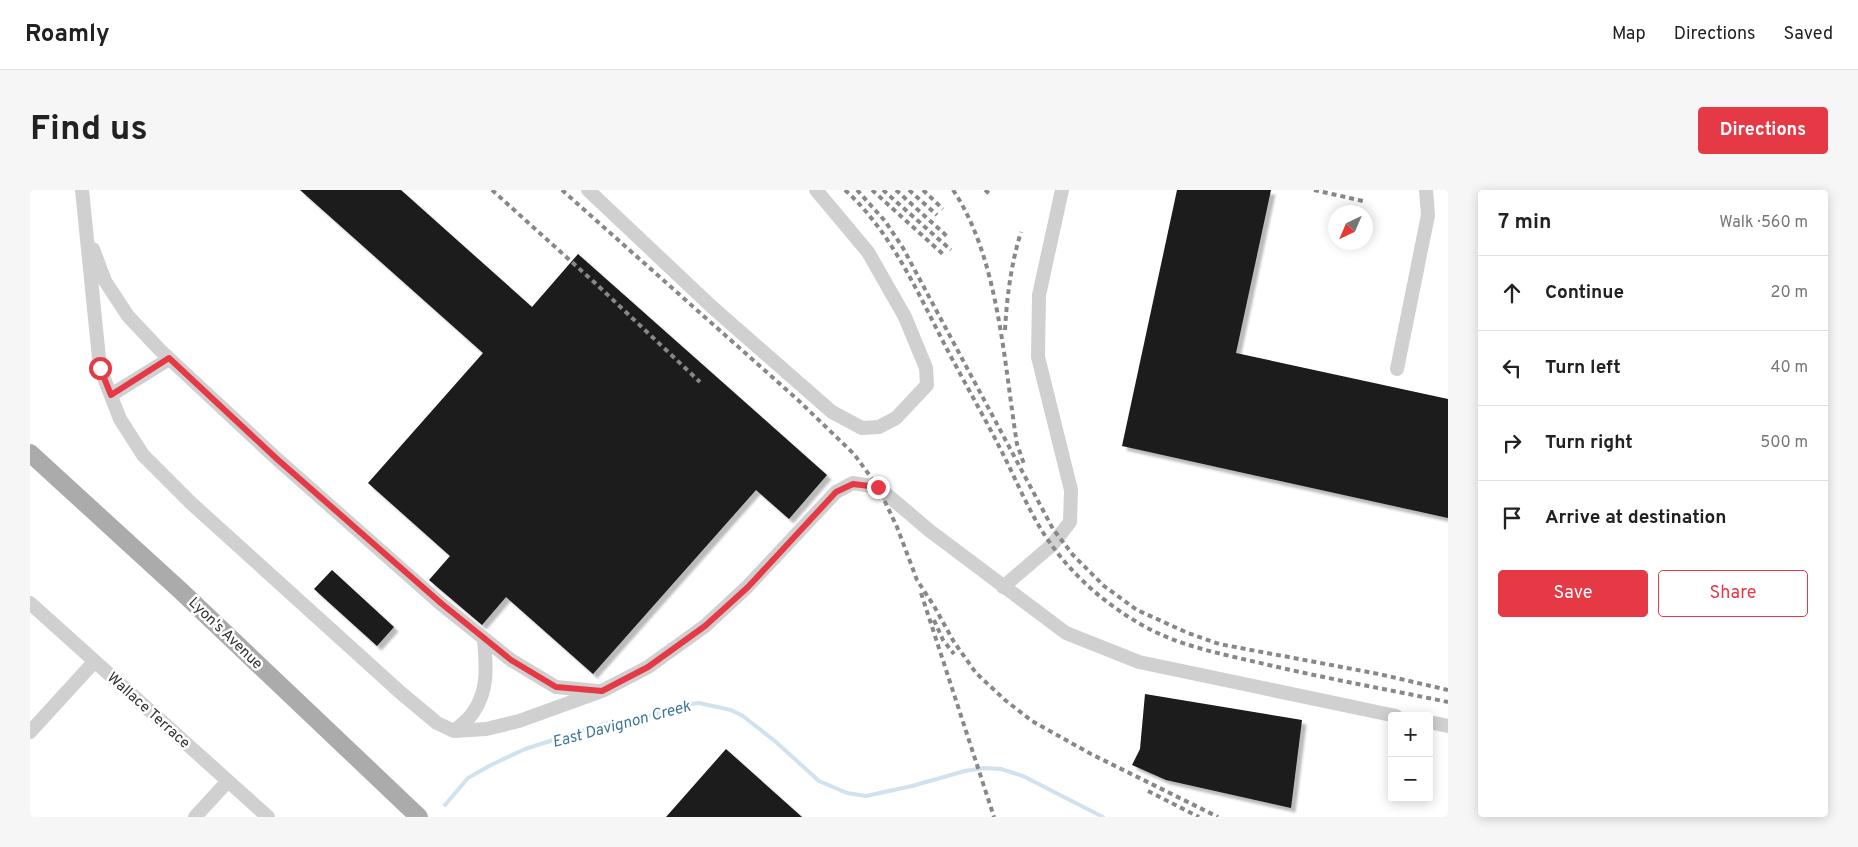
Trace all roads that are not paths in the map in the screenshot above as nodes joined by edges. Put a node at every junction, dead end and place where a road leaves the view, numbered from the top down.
1 (82, 190) edge
2 (588, 190) edge
3 (816, 190) edge
4 (1062, 190) edge
5 (1426, 190) edge
6 (86, 229) junction
7 (169, 358) junction
8 (1397, 369) dead end
9 (111, 395) junction
10 (30, 453) edge
11 (1003, 587) junction
12 (30, 603) edge
13 (484, 639) junction
14 (94, 662) junction
15 (602, 691) junction
16 (1388, 714) edge
17 (1433, 723) edge
18 (1448, 726) edge
19 (454, 730) junction
20 (30, 732) edge
21 (228, 781) junction
22 (195, 817) edge
23 (268, 817) edge
24 (419, 817) edge

1 - 6 street
2 - 3 street
4 - 11 street
5 - 8 street
6 - 7 street
6 - 9 street
7 - 9 street
7 - 13 street
9 - 19 street
10 - 24 main road, Lyon's Avenue
11 - 15 street
11 - 16 street
12 - 14 street, Wallace Terrace
13 - 15 street
13 - 19 street
14 - 20 street
14 - 21 street, Wallace Terrace
15 - 19 street
17 - 18 street
21 - 22 street
21 - 23 street, Wallace Terrace

